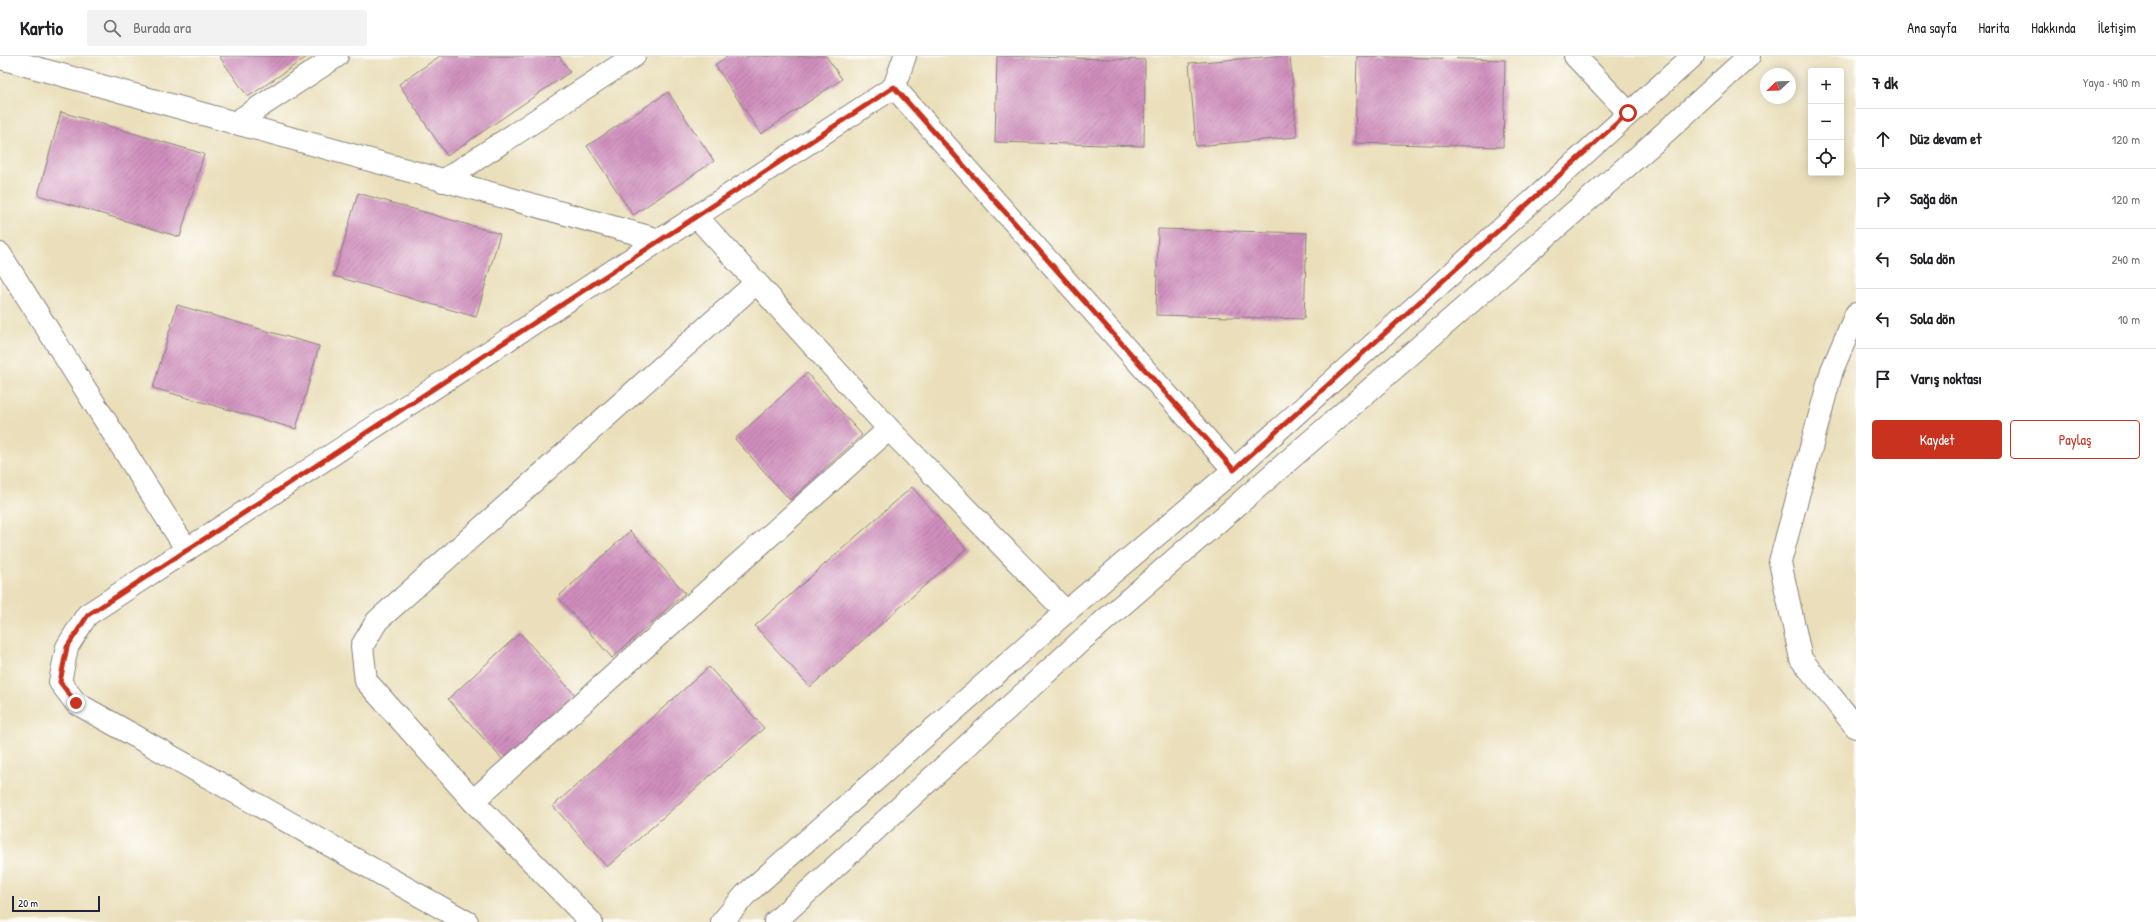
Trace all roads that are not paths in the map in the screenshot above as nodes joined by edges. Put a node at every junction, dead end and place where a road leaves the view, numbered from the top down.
1 (337, 56) edge
2 (634, 56) edge
3 (905, 56) edge
4 (1575, 56) edge
5 (1693, 56) edge
6 (1749, 56) edge
7 (0, 58) edge
8 (894, 87) junction
9 (1628, 113) junction
10 (235, 123) junction
11 (443, 180) junction
12 (697, 217) junction
13 (660, 240) junction
14 (0, 254) edge
15 (756, 283) junction
16 (1856, 314) edge
17 (889, 429) junction
18 (1234, 470) junction
19 (187, 550) junction
20 (1066, 612) junction
21 (1856, 727) edge
22 (473, 802) junction
23 (467, 922) edge
24 (592, 922) edge
25 (722, 922) edge
26 (775, 922) edge

1 - 10 street
2 - 11 street
3 - 8 street
4 - 9 street
5 - 9 street
6 - 26 street
7 - 10 street
8 - 12 street
8 - 18 street
9 - 18 street
10 - 11 street
11 - 13 street
12 - 13 street
12 - 15 street
13 - 19 street
14 - 19 street
15 - 17 street
15 - 22 street
16 - 21 street
17 - 20 street
17 - 22 street
18 - 20 street
19 - 23 street
20 - 25 street
22 - 24 street

